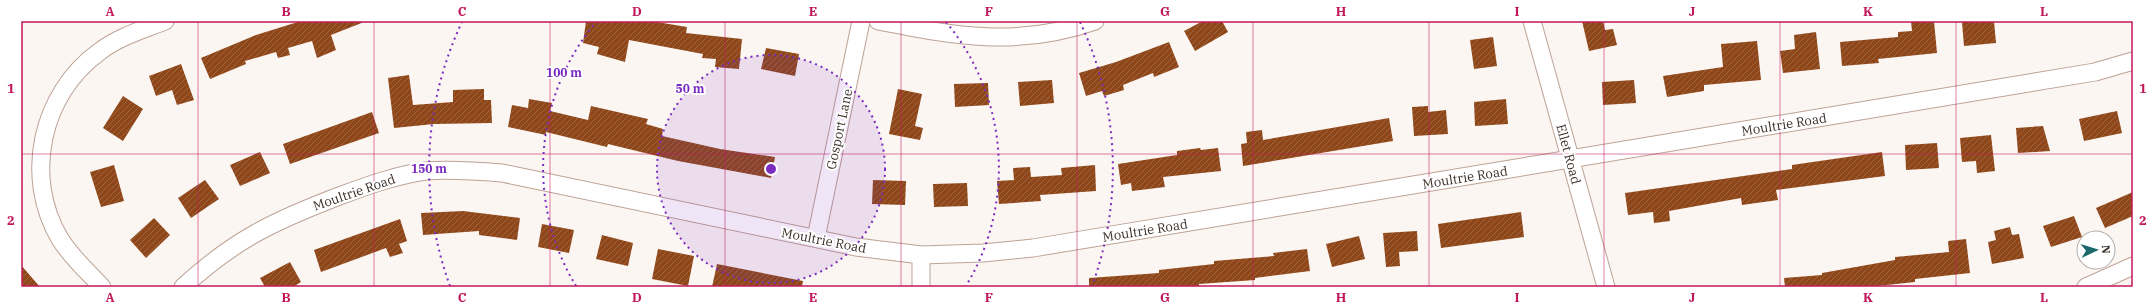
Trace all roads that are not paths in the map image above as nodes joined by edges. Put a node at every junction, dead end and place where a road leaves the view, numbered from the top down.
1 (165, 21) edge
2 (861, 21) edge
3 (878, 21) edge
4 (1095, 21) edge
5 (1532, 21) edge
6 (2133, 62) edge
7 (1571, 159) junction
8 (816, 238) junction
9 (921, 255) junction
10 (2133, 266) edge
11 (102, 287) edge
12 (183, 287) edge
13 (921, 287) edge
14 (1606, 287) edge
15 (2086, 287) edge

1 - 11 street
2 - 8 street, Gosport Lane
3 - 4 street
5 - 7 street, Ellet Road
6 - 7 street, Moultrie Road
7 - 9 street, Moultrie Road
7 - 14 street, Ellet Road
8 - 9 street, Moultrie Road
8 - 12 street, Moultrie Road
9 - 13 street
10 - 15 street

